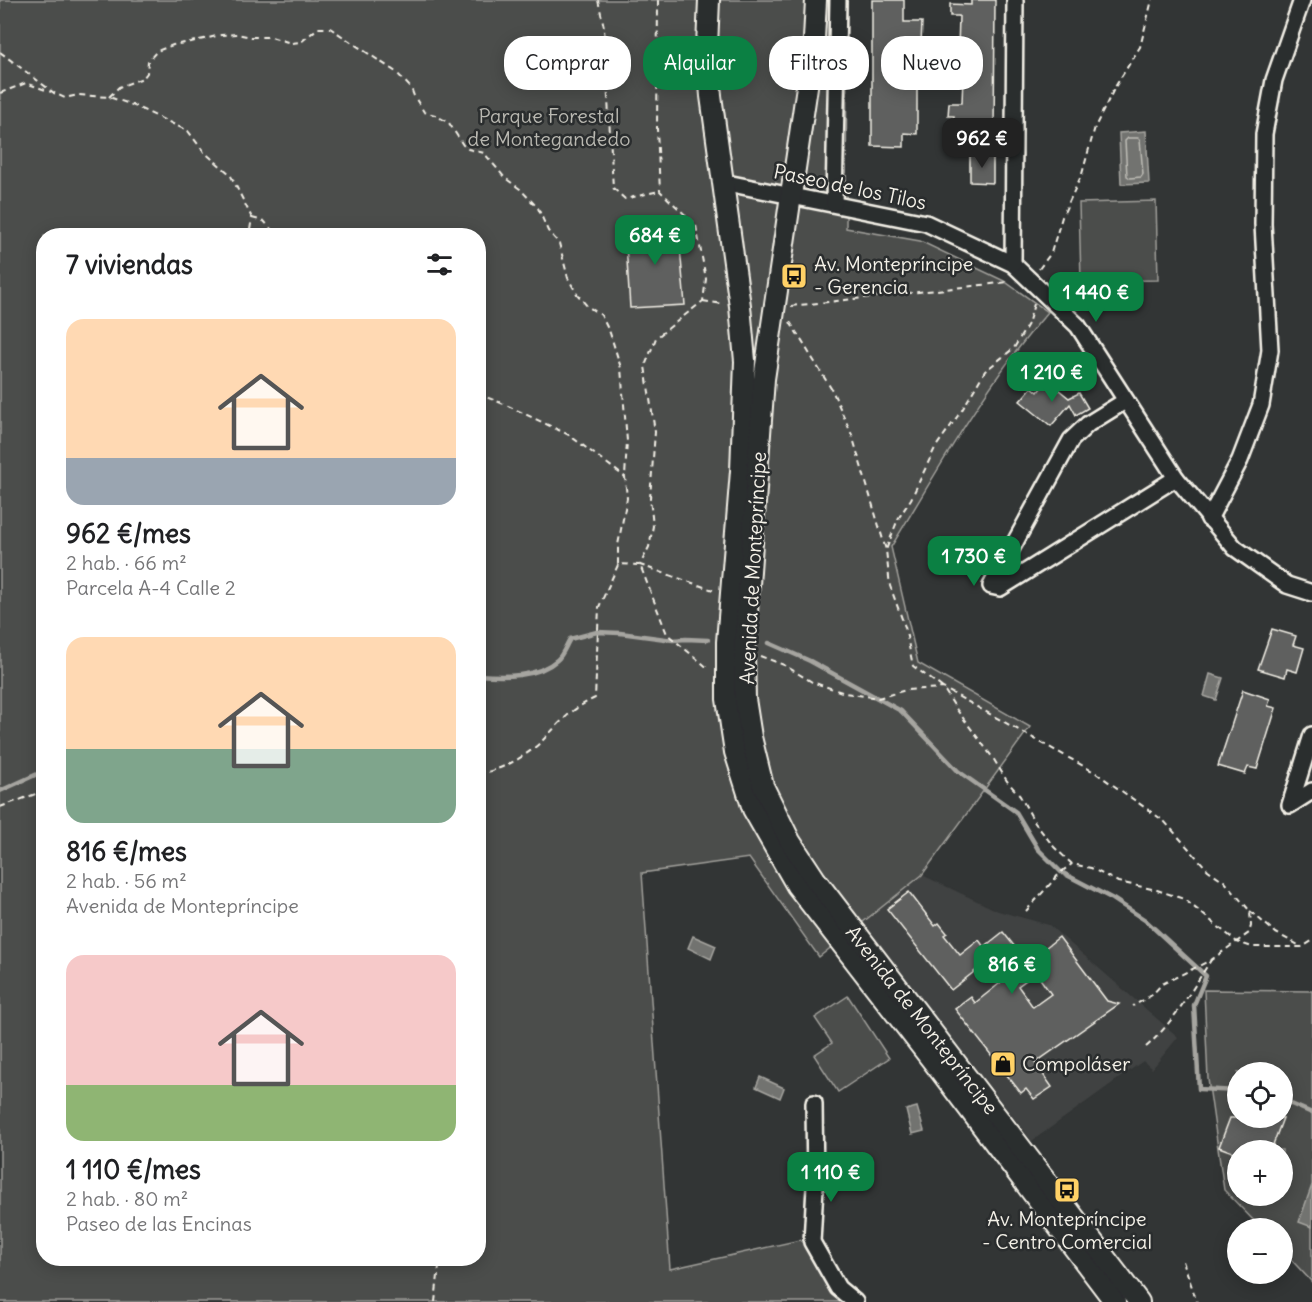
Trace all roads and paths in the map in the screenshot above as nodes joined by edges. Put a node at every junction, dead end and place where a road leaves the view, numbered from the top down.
1 (598, 0) edge
2 (658, 0) edge
3 (709, 0) edge
4 (816, 0) edge
5 (838, 0) edge
6 (1015, 0) edge
7 (1152, 0) edge
8 (1302, 0) edge
9 (0, 52) edge
10 (0, 93) edge
11 (54, 93) junction
12 (109, 97) junction
13 (722, 182) junction
14 (660, 191) junction
15 (790, 194) junction
16 (834, 203) junction
17 (252, 218) junction
18 (250, 228) edge
19 (270, 228) edge
20 (1013, 264) junction
21 (1030, 280) junction
22 (1042, 290) junction
23 (703, 301) junction
24 (740, 306) junction
25 (777, 308) junction
26 (486, 397) edge
27 (1125, 401) junction
28 (625, 477) junction
29 (1176, 478) junction
30 (1209, 519) junction
31 (886, 550) junction
32 (618, 564) junction
33 (639, 565) junction
34 (714, 590) dead end
35 (1312, 593) edge
36 (755, 654) dead end
37 (712, 675) dead end
38 (943, 688) junction
39 (1312, 735) edge
40 (486, 772) edge
41 (1312, 791) edge
42 (36, 794) edge
43 (0, 807) edge
44 (1072, 864) junction
45 (1026, 911) dead end
46 (1250, 911) junction
47 (1312, 941) edge
48 (1236, 942) junction
49 (1302, 947) junction
50 (1211, 960) junction
51 (1133, 1005) dead end
52 (1146, 1047) dead end
53 (814, 1104) dead end
54 (1183, 1261) dead end
55 (439, 1266) edge
56 (435, 1302) edge
57 (855, 1302) edge
58 (1115, 1302) edge
59 (1139, 1302) edge
60 (1197, 1302) edge

1 - 14 path
2 - 14 path
3 - 13 street, Avenida de Montepríncipe
4 - 15 street, Avenida de Montepríncipe
5 - 16 street
6 - 20 street
7 - 21 path
8 - 30 street
9 - 11 path
10 - 11 path
11 - 12 path
12 - 17 path
12 - 28 path
13 - 15 street, Paseo de los Tilos
13 - 24 street, Avenida de Montepríncipe
14 - 23 path
15 - 16 street, Paseo de los Tilos
15 - 25 street, Avenida de Montepríncipe
16 - 20 street, Paseo de los Tilos
17 - 18 path
17 - 19 path
20 - 21 street, Paseo de los Tilos
21 - 22 street, Paseo de los Tilos
21 - 25 path
22 - 27 street, Paseo de los Tilos
22 - 31 path
23 - 24 path
23 - 33 path
24 - 58 street, Avenida de Montepríncipe
25 - 31 path
25 - 59 street, Avenida de Montepríncipe
26 - 28 path
27 - 29 street, Paseo de los Tilos
27 - 29 street
28 - 32 path
29 - 30 street, Paseo de los Tilos
30 - 35 street, Paseo de los Tilos
31 - 38 path
32 - 33 path
32 - 40 path
33 - 34 path
33 - 37 path
36 - 38 path
38 - 44 path
38 - 46 path
39 - 41 street
42 - 43 path
44 - 45 path
44 - 48 path
46 - 48 path
46 - 49 path
47 - 49 path
48 - 49 path
48 - 50 path
50 - 51 path
50 - 52 path
53 - 57 street
54 - 60 path
55 - 56 path

